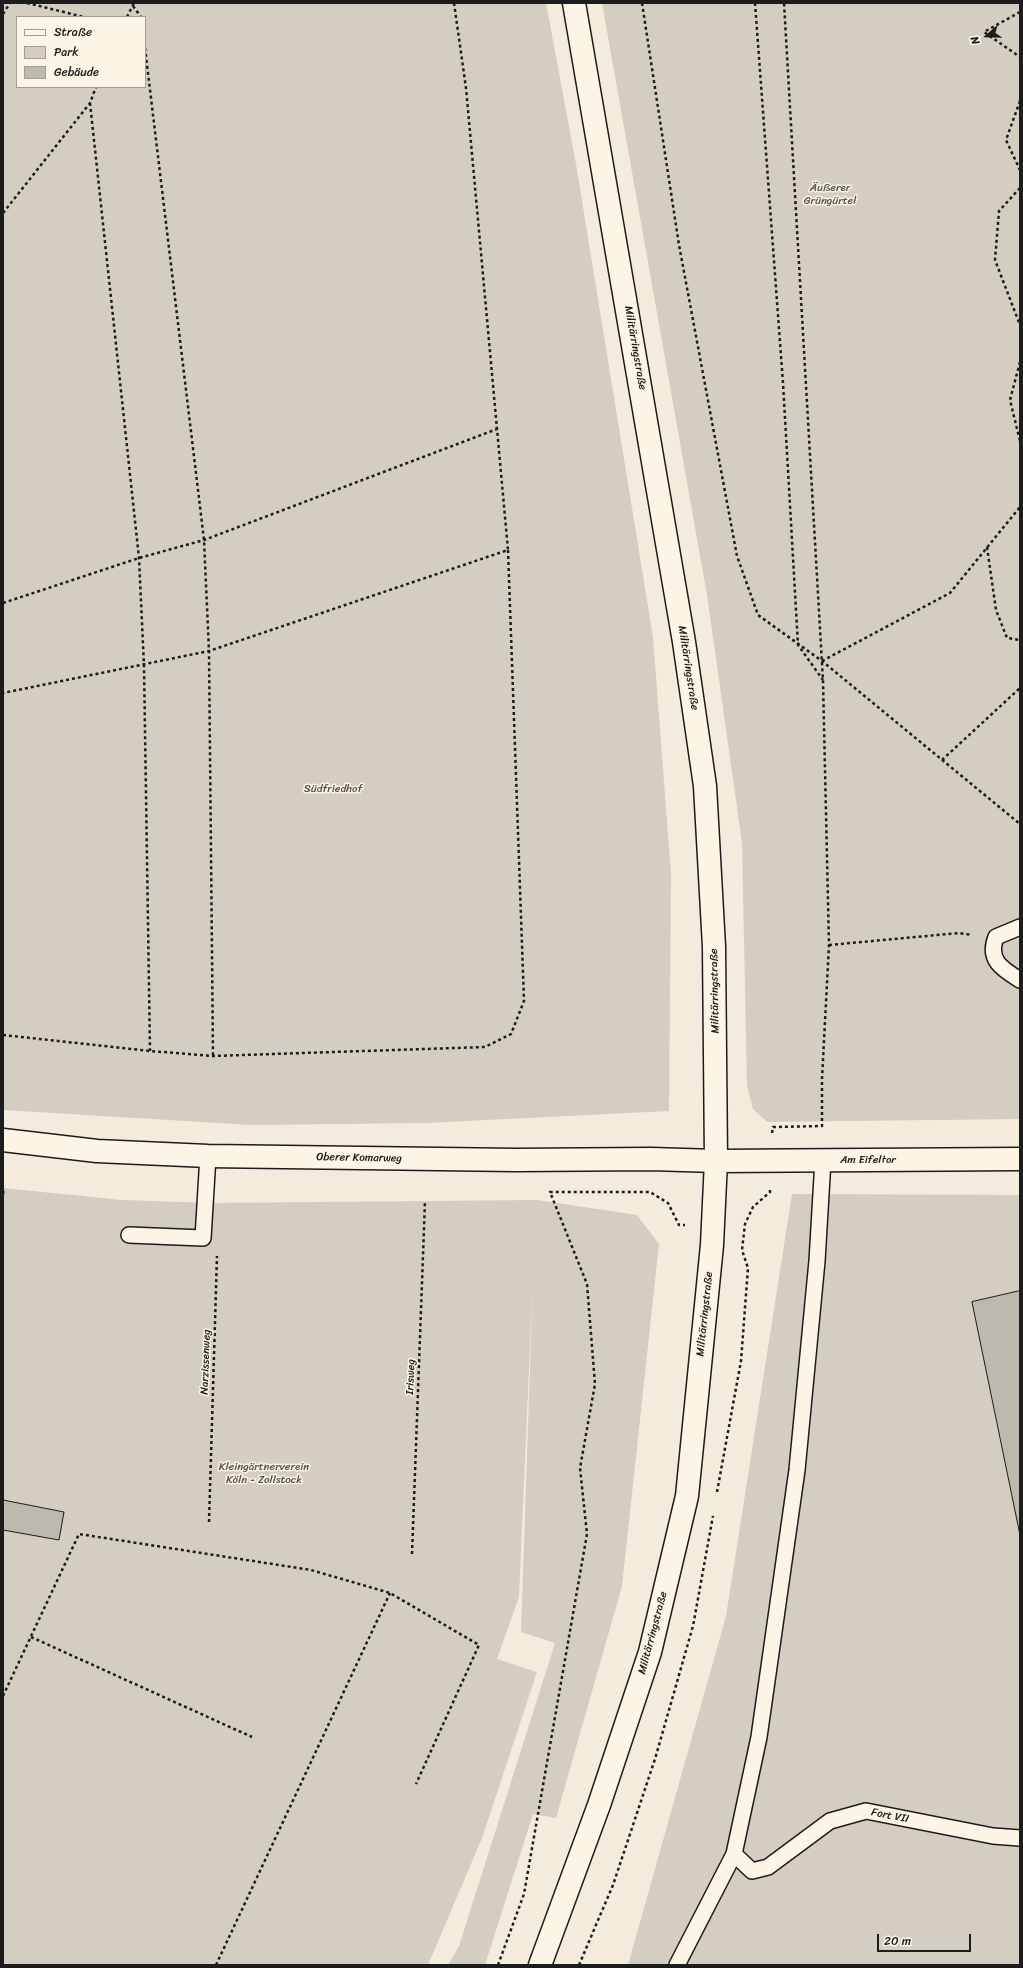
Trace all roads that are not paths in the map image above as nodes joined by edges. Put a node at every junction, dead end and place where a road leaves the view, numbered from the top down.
1 (574, 3) edge
2 (1020, 927) edge
3 (1020, 980) edge
4 (3, 1140) edge
5 (208, 1156) junction
6 (823, 1160) junction
7 (1020, 1160) edge
8 (716, 1161) junction
9 (129, 1235) dead end
10 (1020, 1838) edge
11 (734, 1854) junction
12 (540, 1965) edge
13 (678, 1965) edge

1 - 8 main road, Militärringstraße
2 - 3 lane
4 - 5 main road, Oberer Komarweg
5 - 8 main road, Oberer Komarweg
5 - 9 lane
6 - 7 main road, Am Eifeltor
6 - 8 main road, Am Eifeltor
6 - 11 lane
8 - 12 main road, Militärringstraße
10 - 11 lane, Fort VII
11 - 13 lane

